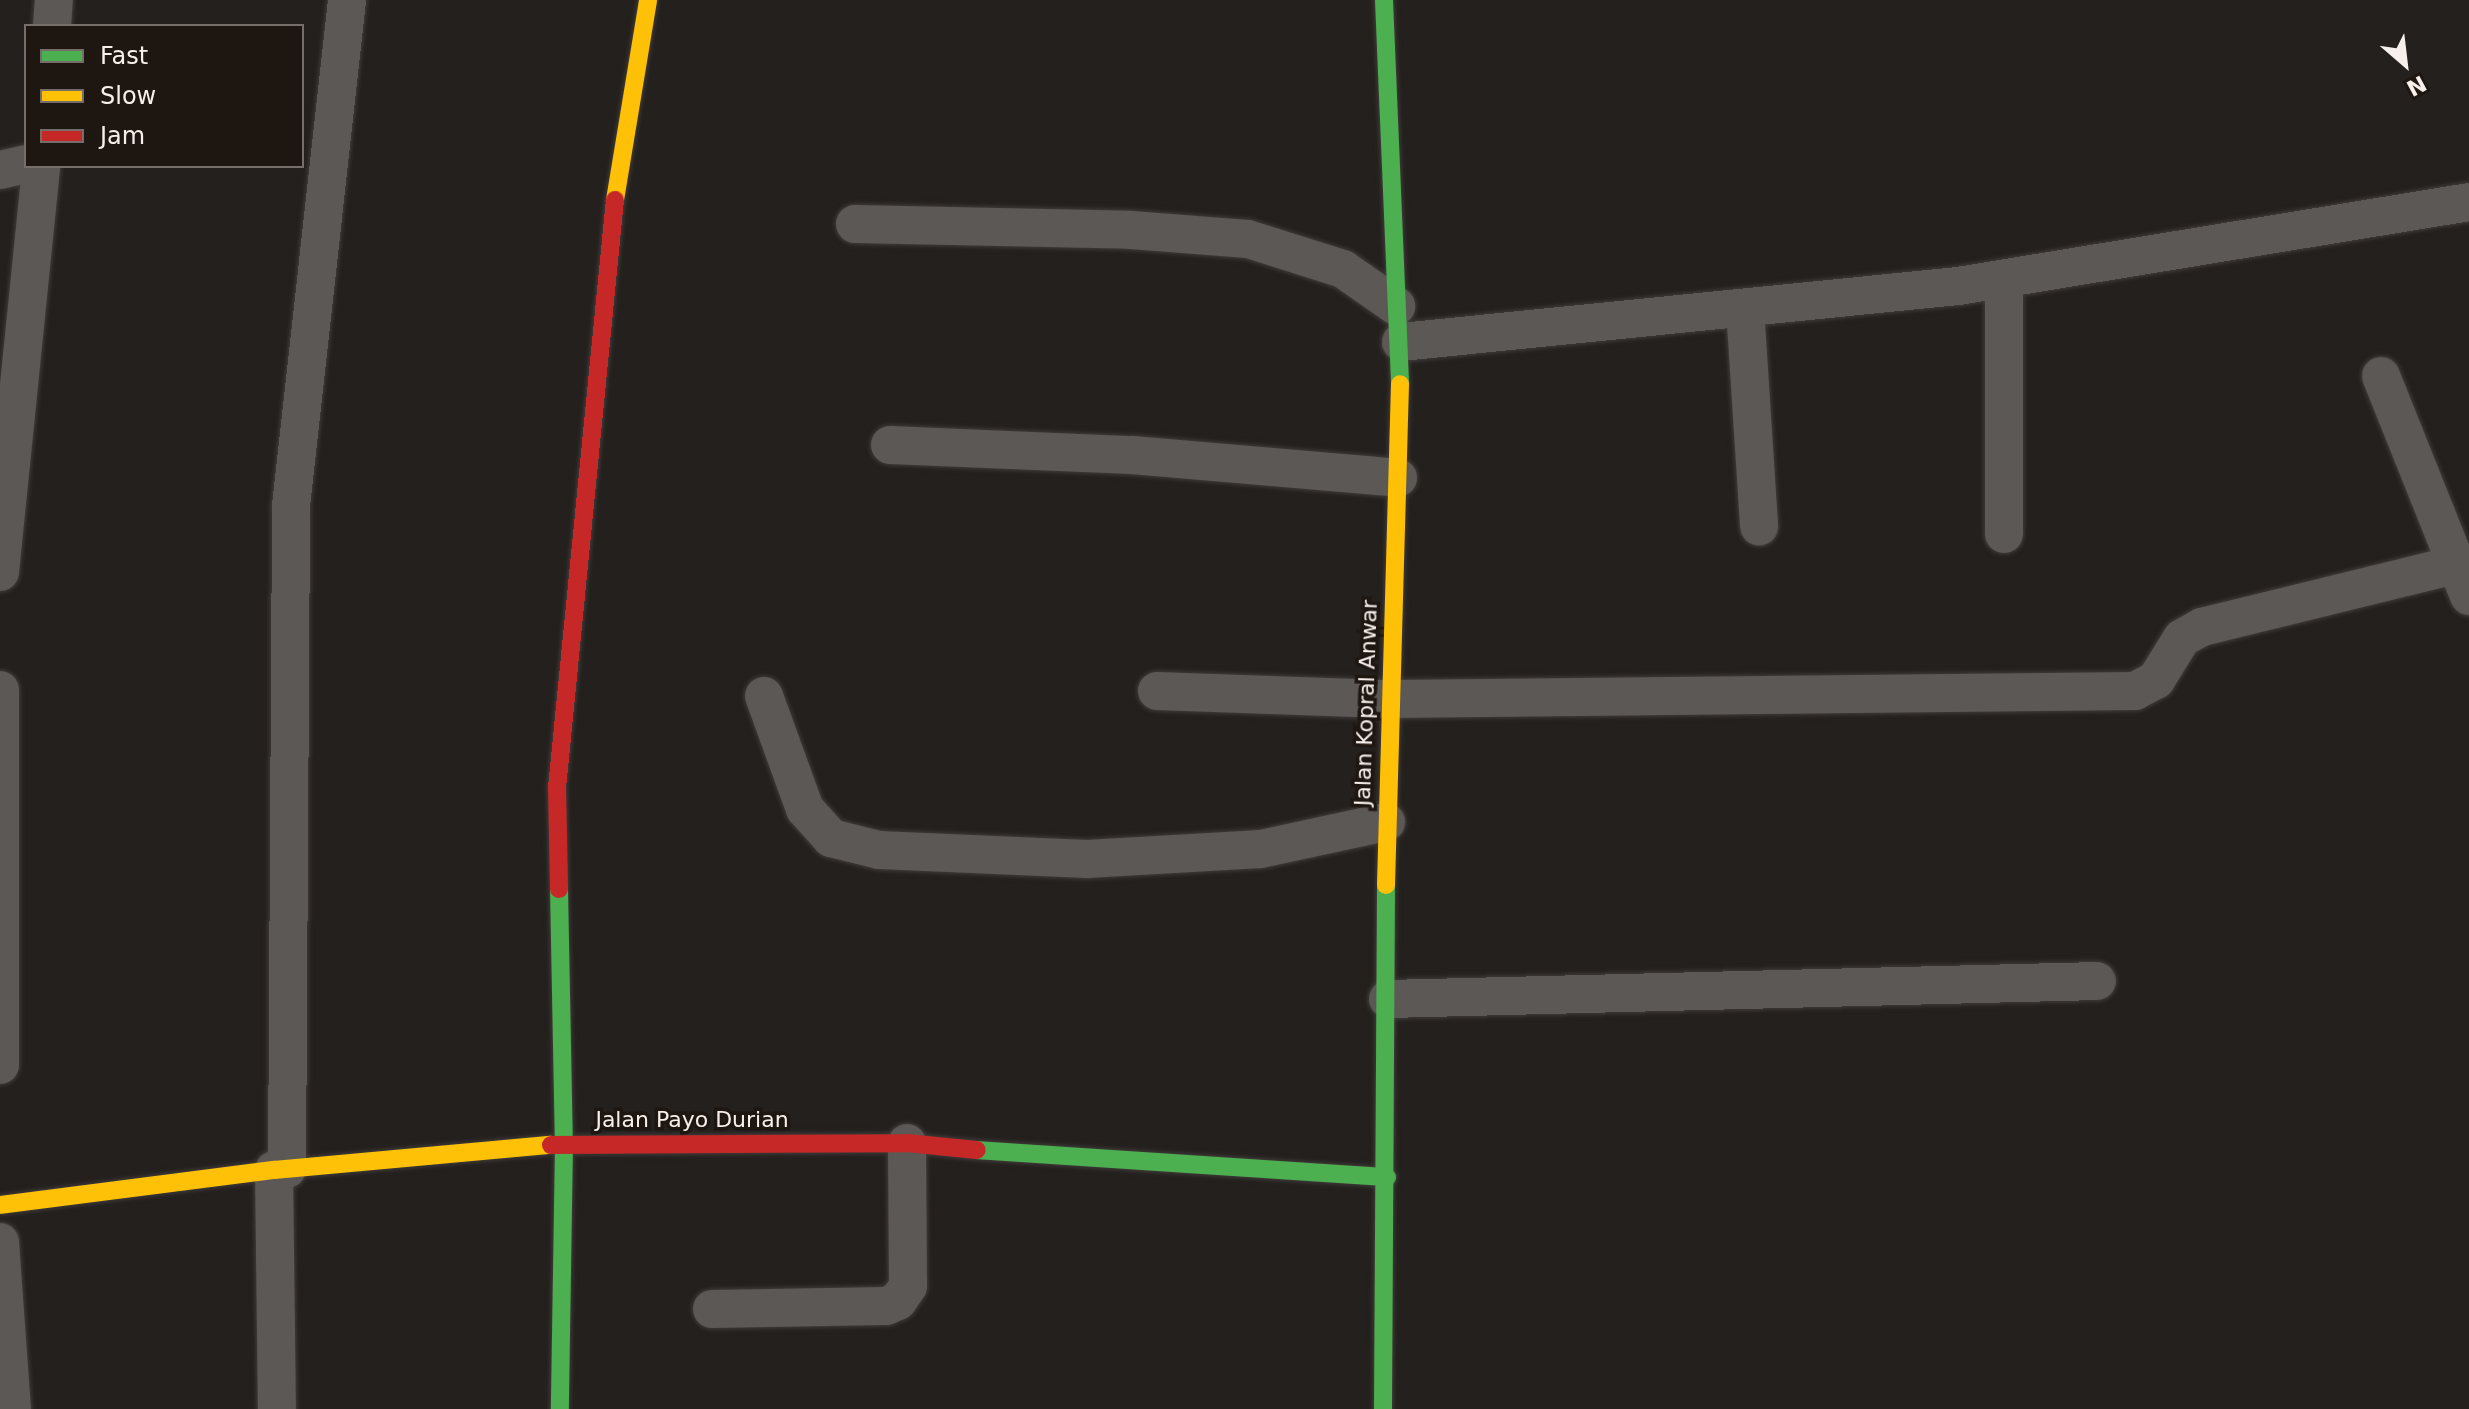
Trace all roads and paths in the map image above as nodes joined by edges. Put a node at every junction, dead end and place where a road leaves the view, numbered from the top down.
1 (54, 0) edge
2 (347, 0) edge
3 (648, 0) edge
4 (1384, 0) edge
5 (52, 24) edge
6 (24, 164) edge
7 (41, 168) edge
8 (0, 170) edge
9 (2469, 202) edge
10 (855, 224) dead end
11 (2004, 279) junction
12 (1745, 308) junction
13 (1398, 324) junction
14 (2381, 376) dead end
15 (890, 445) dead end
16 (1398, 478) junction
17 (1759, 527) dead end
18 (2004, 534) dead end
19 (0, 572) edge
20 (2462, 580) edge
21 (0, 690) edge
22 (1157, 691) dead end
23 (764, 696) dead end
24 (1391, 699) junction
25 (1386, 822) junction
26 (2097, 981) dead end
27 (1388, 999) junction
28 (0, 1065) edge
29 (907, 1143) junction
30 (564, 1144) junction
31 (280, 1170) junction
32 (1387, 1177) junction
33 (0, 1205) edge
34 (0, 1242) edge
35 (712, 1309) dead end
36 (12, 1409) edge
37 (277, 1409) edge
38 (560, 1409) edge
39 (1383, 1409) edge

1 - 5 street
2 - 31 street
3 - 30 street
4 - 13 street, Jalan Kopral Anwar
6 - 8 street
7 - 19 street
9 - 11 street
10 - 13 street
11 - 12 street
11 - 18 street
12 - 13 street
12 - 17 street
13 - 16 street, Jalan Kopral Anwar
14 - 20 street
15 - 16 street
16 - 24 street, Jalan Kopral Anwar
20 - 24 street
21 - 28 street
22 - 24 street
23 - 25 street
24 - 25 street, Jalan Kopral Anwar
25 - 27 street, Jalan Kopral Anwar
26 - 27 street
27 - 32 street, Jalan Kopral Anwar
29 - 30 street, Jalan Payo Durian
29 - 32 street, Jalan Payo Durian
29 - 35 street
30 - 31 street, Jalan Payo Durian
30 - 38 street
31 - 33 street, Jalan Payo Durian
31 - 37 street
32 - 39 street, Jalan Kopral Anwar
34 - 36 street

